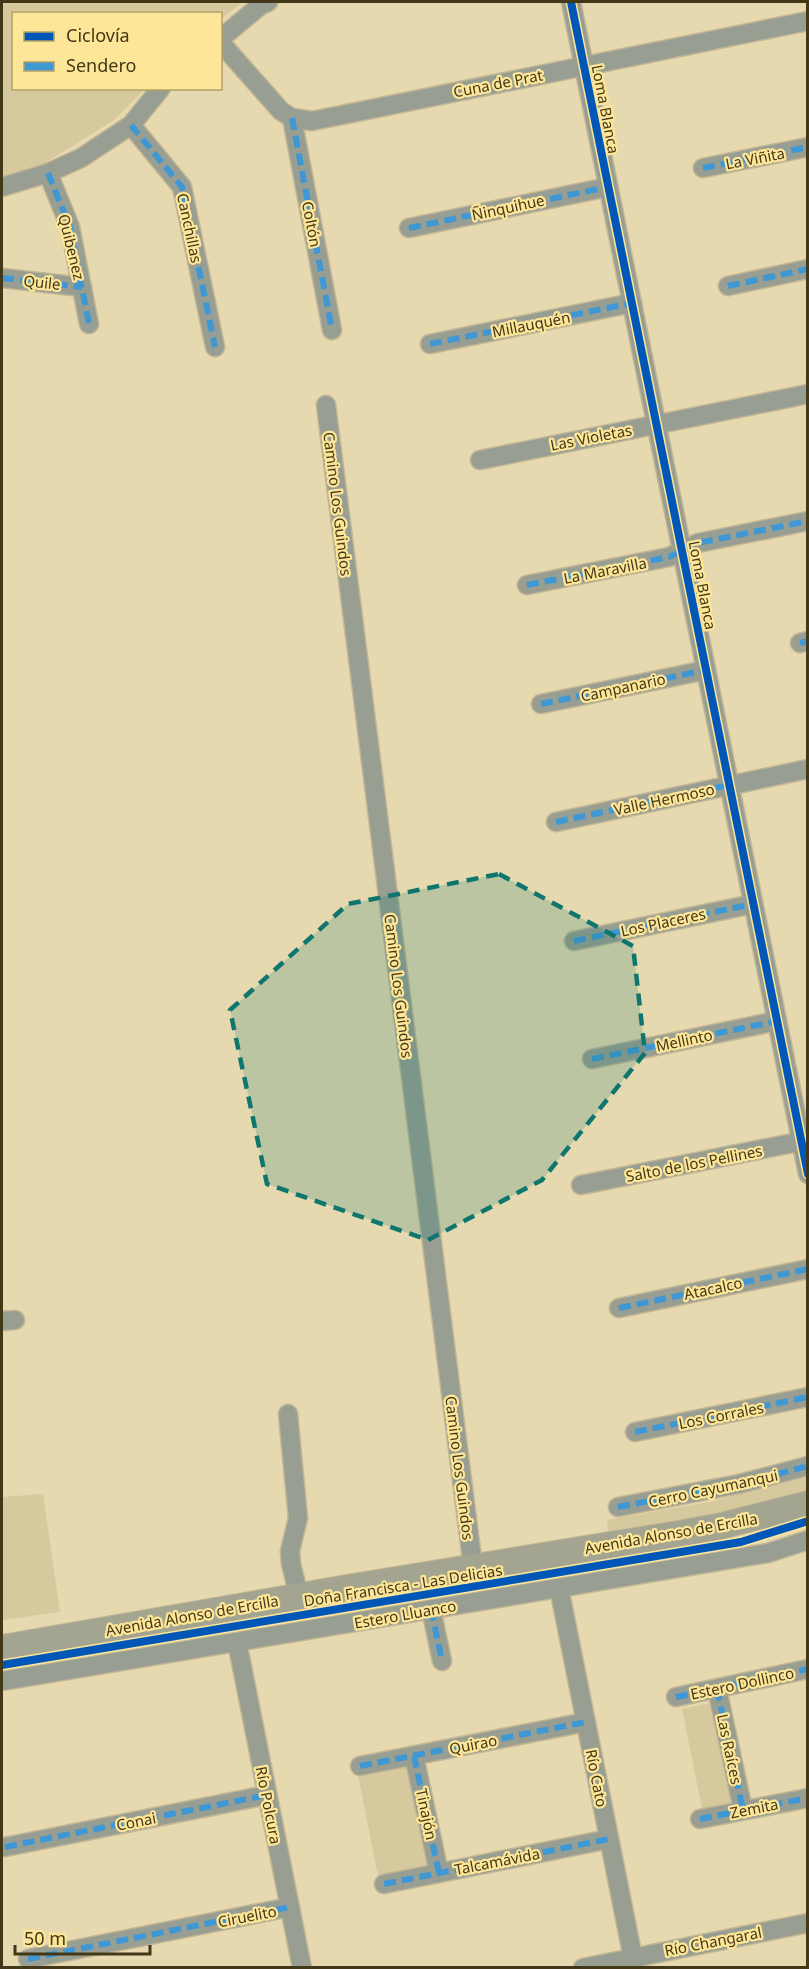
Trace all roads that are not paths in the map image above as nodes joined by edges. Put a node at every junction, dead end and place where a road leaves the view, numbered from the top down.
1 (268, 2) edge
2 (571, 2) edge
3 (807, 21) edge
4 (222, 38) edge
5 (222, 42) edge
6 (584, 66) junction
7 (159, 90) edge
8 (292, 118) junction
9 (131, 125) junction
10 (807, 147) edge
11 (703, 168) dead end
12 (48, 173) junction
13 (2, 187) edge
14 (608, 187) junction
15 (408, 228) dead end
16 (807, 269) edge
17 (2, 278) edge
18 (728, 286) dead end
19 (82, 287) junction
20 (632, 303) junction
21 (89, 324) dead end
22 (332, 330) dead end
23 (430, 344) dead end
24 (215, 347) dead end
25 (807, 394) edge
26 (326, 405) dead end
27 (656, 424) junction
28 (480, 460) dead end
29 (807, 521) edge
30 (682, 550) junction
31 (527, 585) dead end
32 (706, 670) junction
33 (541, 704) dead end
34 (807, 770) edge
35 (729, 785) junction
36 (556, 822) dead end
37 (753, 904) junction
38 (574, 941) dead end
39 (777, 1021) junction
40 (592, 1059) dead end
41 (804, 1141) edge
42 (807, 1174) edge
43 (581, 1185) dead end
44 (807, 1269) edge
45 (619, 1308) dead end
46 (807, 1397) edge
47 (288, 1414) dead end
48 (635, 1432) dead end
49 (807, 1466) edge
50 (807, 1504) edge
51 (618, 1507) dead end
52 (807, 1540) edge
53 (473, 1567) junction
54 (559, 1588) junction
55 (299, 1596) junction
56 (431, 1609) junction
57 (237, 1642) junction
58 (2, 1648) edge
59 (442, 1661) dead end
60 (807, 1669) edge
61 (2, 1681) edge
62 (717, 1689) junction
63 (676, 1697) dead end
64 (586, 1722) junction
65 (414, 1756) junction
66 (360, 1766) dead end
67 (267, 1795) junction
68 (807, 1798) edge
69 (743, 1810) junction
70 (700, 1819) dead end
71 (609, 1839) junction
72 (5, 1847) dead end
73 (439, 1873) junction
74 (384, 1884) dead end
75 (290, 1907) junction
76 (807, 1923) edge
77 (28, 1959) dead end
78 (634, 1963) edge
79 (302, 1968) edge
80 (583, 1968) edge

1 - 4 street
2 - 6 street, Loma Blanca
3 - 6 street, Cuna de Prat
5 - 8 street
6 - 8 street, Cuna de Prat
6 - 14 street, Loma Blanca
7 - 9 street
8 - 22 street, Coltón
9 - 12 street
9 - 24 street, Canchillas
10 - 11 street, La Viñita
12 - 13 street
12 - 19 street, Quibenez
14 - 15 street, Ñinquihue
14 - 20 street, Loma Blanca
16 - 18 street
17 - 19 street, Quile
19 - 21 street, Quibenez
20 - 23 street, Millauquén
20 - 27 street, Loma Blanca
25 - 27 street, Las Violetas
26 - 53 street, Camino Los Guindos
27 - 28 street, Las Violetas
27 - 30 street, Loma Blanca
29 - 30 street, La Maravilla
30 - 31 street, La Maravilla
30 - 32 street, Loma Blanca
32 - 33 street, Campanario
32 - 35 street, Loma Blanca
34 - 35 street, Valle Hermoso
35 - 36 street, Valle Hermoso
35 - 37 street, Loma Blanca
37 - 38 street, Los Placeres
37 - 39 street, Loma Blanca
39 - 40 street, Mellinto
39 - 41 street, Loma Blanca
41 - 42 street, Loma Blanca
41 - 43 street, Salto de los Pellines
44 - 45 street, Atacalco
46 - 48 street, Los Corrales
47 - 55 street
49 - 51 street, Cerro Cayumanqui
50 - 53 main road, Avenida Alonso de Ercilla
52 - 54 street, Estero Lluanco
53 - 55 main road, Avenida Alonso de Ercilla
54 - 56 street, Estero Lluanco
54 - 64 street, Río Cato
55 - 58 main road, Avenida Alonso de Ercilla
56 - 57 street, Estero Lluanco
56 - 59 street
57 - 61 street, Estero Lluanco
57 - 67 street, Río Polcura
60 - 62 street, Estero Dollinco
62 - 63 street, Estero Dollinco
62 - 69 street, Las Raíces
64 - 65 street, Quirao
64 - 71 street, Río Cato
65 - 66 street, Quirao
65 - 73 street, Tinajón
67 - 72 street, Conai
67 - 75 street, Río Polcura
68 - 69 street, Zemita
69 - 70 street, Zemita
71 - 73 street, Talcamávida
71 - 78 street, Río Cato
73 - 74 street, Talcamávida
75 - 77 street, Ciruelito
75 - 79 street, Río Polcura
76 - 78 street, Río Changaral
78 - 80 street, Río Changaral

